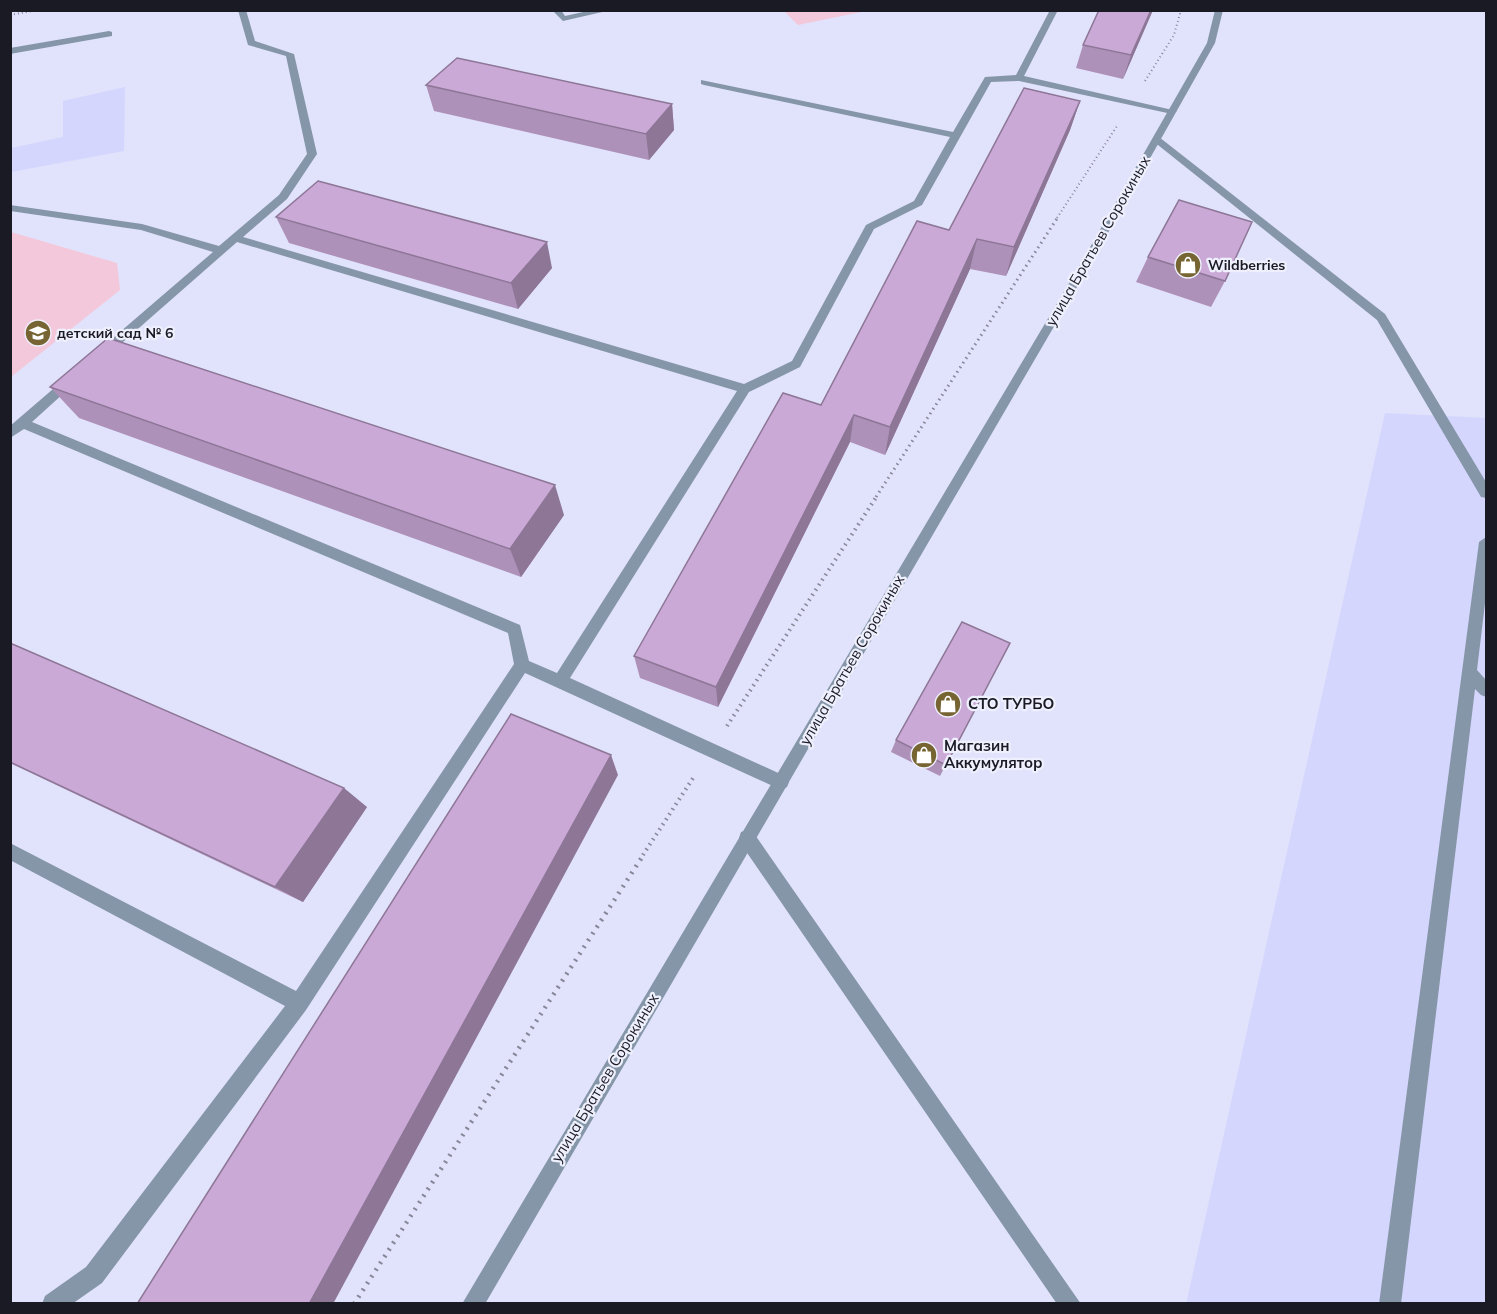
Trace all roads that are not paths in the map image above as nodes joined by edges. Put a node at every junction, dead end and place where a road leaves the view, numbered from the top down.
1 (242, 10) edge
2 (556, 10) edge
3 (608, 10) edge
4 (1054, 10) edge
5 (1219, 10) edge
6 (109, 34) dead end
7 (10, 51) edge
8 (1019, 78) junction
9 (704, 82) dead end
10 (1172, 111) junction
11 (957, 136) junction
12 (1156, 139) junction
13 (10, 208) edge
14 (234, 238) junction
15 (220, 250) junction
16 (94, 360) edge
17 (77, 376) edge
18 (745, 389) junction
19 (23, 423) junction
20 (10, 434) edge
21 (1486, 493) edge
22 (1486, 542) edge
23 (522, 665) junction
24 (1470, 673) junction
25 (561, 681) junction
26 (1486, 690) edge
27 (781, 782) junction
28 (747, 838) junction
29 (10, 851) edge
30 (299, 1003) junction
31 (53, 1304) edge
32 (472, 1304) edge
33 (1070, 1304) edge
34 (1390, 1304) edge

1 - 14 street
2 - 3 street
4 - 8 street
5 - 10 street, улица Братьев Сорокиных
6 - 7 street
8 - 10 street
8 - 11 street
9 - 11 street
10 - 12 street, улица Братьев Сорокиных
11 - 18 street
12 - 21 street
12 - 27 street, улица Братьев Сорокиных
13 - 15 street
14 - 15 street
14 - 18 street
15 - 16 street
17 - 19 street
18 - 25 street
19 - 20 street
19 - 23 street
22 - 24 street
23 - 25 street
23 - 30 street
24 - 26 street
24 - 34 street
25 - 27 street
27 - 28 street, улица Братьев Сорокиных
28 - 32 street, улица Братьев Сорокиных
28 - 33 street
29 - 30 street
30 - 31 street

